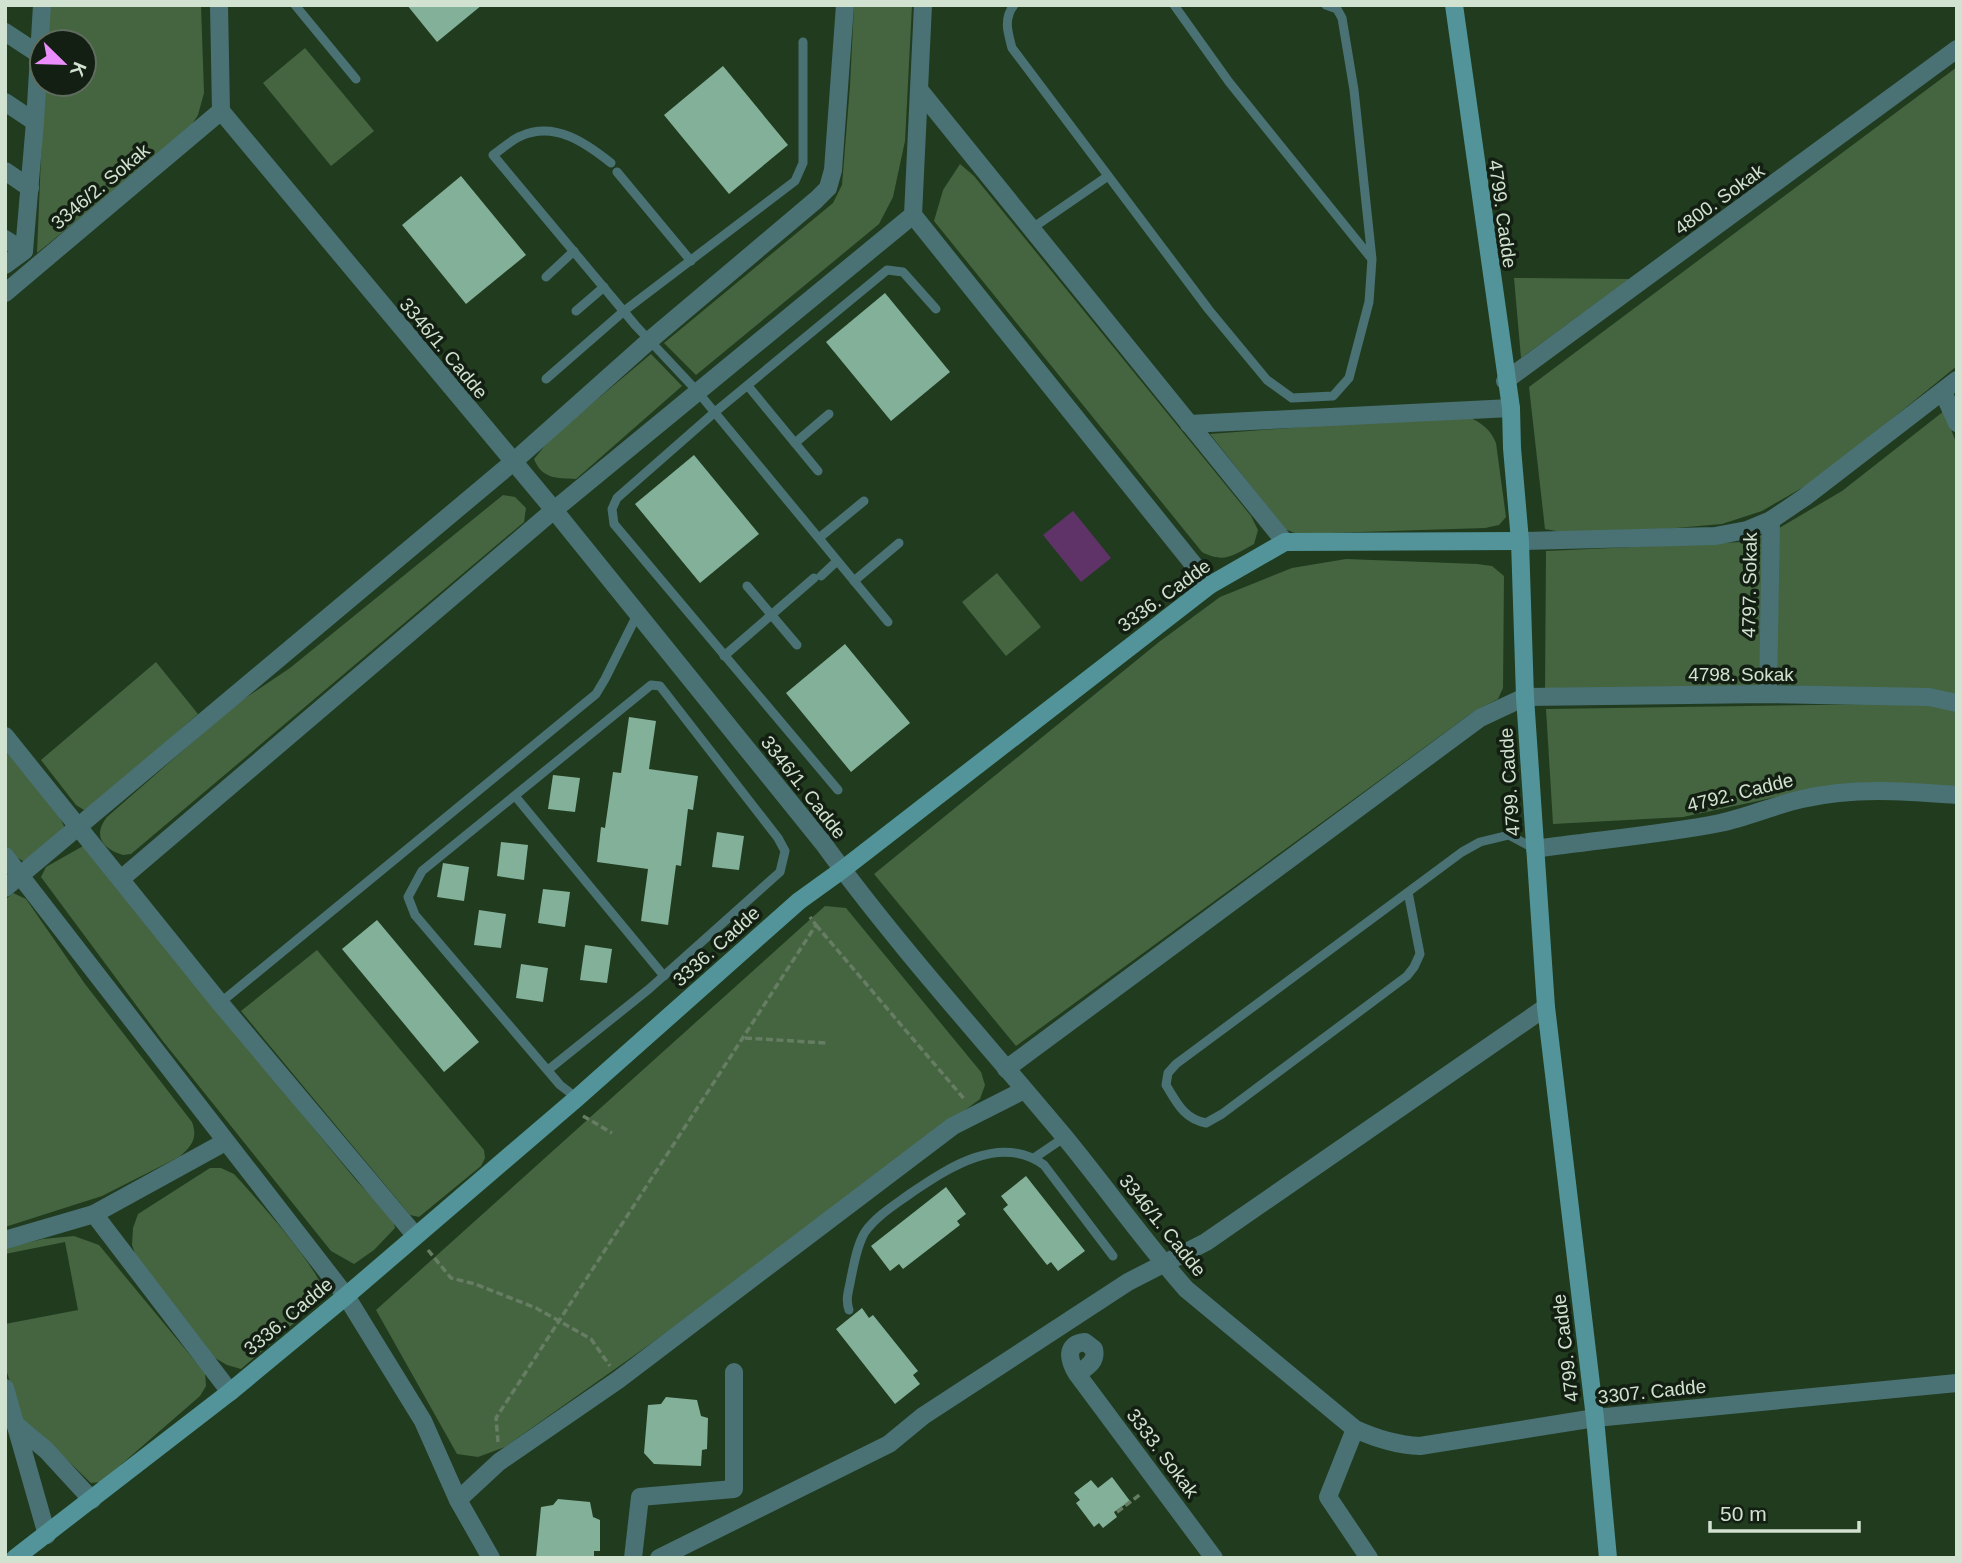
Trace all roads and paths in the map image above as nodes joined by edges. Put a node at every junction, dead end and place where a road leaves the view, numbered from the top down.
1 (42, 5) edge
2 (219, 5) edge
3 (295, 5) edge
4 (845, 5) edge
5 (923, 5) edge
6 (1014, 5) edge
7 (1174, 5) edge
8 (1326, 5) edge
9 (1454, 5) edge
10 (41, 28) edge
11 (5, 32) edge
12 (803, 42) dead end
13 (28, 47) edge
14 (1957, 49) edge
15 (356, 79) dead end
16 (920, 92) junction
17 (37, 98) edge
18 (5, 103) edge
19 (221, 111) junction
20 (35, 122) junction
21 (5, 171) edge
22 (1108, 176) junction
23 (30, 188) junction
24 (913, 215) junction
25 (1031, 229) junction
26 (5, 239) edge
27 (24, 251) junction
28 (574, 251) junction
29 (1372, 259) junction
30 (691, 261) junction
31 (5, 265) edge
32 (546, 276) dead end
33 (604, 287) junction
34 (5, 293) edge
35 (936, 310) dead end
36 (576, 311) dead end
37 (624, 311) junction
38 (650, 340) junction
39 (546, 379) dead end
40 (1505, 381) junction
41 (748, 386) junction
42 (1950, 386) edge
43 (697, 391) junction
44 (1511, 408) junction
45 (715, 412) junction
46 (830, 414) dead end
47 (1957, 423) edge
48 (1189, 424) junction
49 (795, 443) junction
50 (512, 463) junction
51 (818, 471) dead end
52 (864, 501) dead end
53 (554, 510) junction
54 (1771, 520) junction
55 (818, 538) junction
56 (1520, 541) junction
57 (1285, 542) junction
58 (899, 543) dead end
59 (837, 561) junction
60 (855, 582) junction
61 (1210, 585) junction
62 (747, 586) dead end
63 (638, 613) junction
64 (771, 615) junction
65 (888, 622) dead end
66 (797, 645) dead end
67 (724, 656) junction
68 (1768, 694) junction
69 (1525, 697) junction
70 (1957, 703) edge
71 (5, 736) edge
72 (838, 790) dead end
73 (1957, 795) edge
74 (515, 796) junction
75 (79, 827) junction
76 (1535, 849) junction
77 (5, 856) edge
78 (842, 870) junction
79 (21, 874) junction
80 (121, 879) junction
81 (5, 888) edge
82 (1408, 892) junction
83 (799, 901) junction
84 (816, 925) junction
85 (664, 976) junction
86 (220, 1003) junction
87 (1546, 1007) junction
88 (743, 1037) junction
89 (826, 1043) dead end
90 (1006, 1069) junction
91 (548, 1070) junction
92 (1024, 1090) junction
93 (572, 1102) junction
94 (976, 1112) junction
95 (612, 1133) dead end
96 (1065, 1136) junction
97 (225, 1142) junction
98 (1034, 1158) junction
99 (94, 1214) junction
100 (415, 1235) junction
101 (5, 1240) edge
102 (1113, 1256) dead end
103 (1165, 1265) junction
104 (346, 1296) junction
105 (849, 1310) dead end
106 (560, 1320) junction
107 (734, 1372) dead end
108 (1077, 1374) dead end
109 (618, 1380) junction
110 (1957, 1383) edge
111 (5, 1388) edge
112 (230, 1392) junction
113 (1595, 1418) junction
114 (15, 1423) junction
115 (1355, 1429) junction
116 (499, 1462) junction
117 (1158, 1481) junction
118 (92, 1500) junction
119 (458, 1500) junction
120 (1117, 1512) dead end
121 (47, 1535) junction
122 (15, 1558) edge
123 (491, 1558) edge
124 (632, 1558) edge
125 (659, 1558) edge
126 (1214, 1558) edge
127 (1369, 1558) edge
128 (1608, 1558) edge

1 - 10 street
2 - 19 street
3 - 15 lane
4 - 38 street
5 - 16 street
6 - 22 lane
7 - 29 lane
8 - 29 lane
9 - 40 street, 4799. Cadde
11 - 13 street
12 - 30 lane
14 - 40 street, 4800. Sokak
16 - 24 street
16 - 25 street
17 - 20 street
18 - 20 street
19 - 34 street, 3346/2. Sokak
19 - 50 street, 3346/1. Cadde
20 - 23 street
21 - 23 street
22 - 25 lane
22 - 29 lane
23 - 27 street
24 - 43 street
24 - 61 street
25 - 48 street
26 - 27 street
27 - 31 street
28 - 30 lane
28 - 32 lane
28 - 33 lane
30 - 37 lane
33 - 36 lane
33 - 37 lane
35 - 41 lane
37 - 38 lane
37 - 39 lane
38 - 43 lane
38 - 50 street
40 - 44 street, 4799. Cadde
41 - 45 lane
41 - 49 lane
42 - 47 street
42 - 54 street
43 - 45 lane
43 - 53 street
44 - 48 street
44 - 56 street, 4799. Cadde
45 - 55 lane
45 - 67 lane
46 - 49 lane
48 - 57 street
49 - 51 lane
50 - 53 street, 3346/1. Cadde
50 - 75 street
52 - 55 lane
53 - 63 street, 3346/1. Cadde
53 - 80 street
54 - 56 street
54 - 68 street, 4797. Sokak
55 - 59 lane
56 - 57 street, 3336. Cadde
56 - 69 street, 4799. Cadde
57 - 61 street, 3336. Cadde
58 - 60 lane
59 - 60 lane
59 - 64 lane
60 - 65 lane
61 - 78 street, 3336. Cadde
62 - 64 lane
63 - 78 street, 3346/1. Cadde
63 - 86 lane
64 - 66 lane
64 - 67 lane
67 - 72 lane
68 - 69 street, 4798. Sokak
68 - 70 street, 4798. Sokak
69 - 76 street, 4799. Cadde
69 - 90 street
71 - 75 street
73 - 76 street, 4792. Cadde
74 - 85 lane
74 - 85 lane
74 - 91 lane
75 - 79 street
75 - 80 street
76 - 82 lane
76 - 87 street, 4799. Cadde
77 - 79 street
78 - 83 street, 3336. Cadde
78 - 90 street, 3346/1. Cadde
79 - 81 street
79 - 97 street
80 - 86 street
82 - 82 lane
83 - 84 path
83 - 93 street, 3336. Cadde
84 - 88 path
84 - 94 path
85 - 91 lane
86 - 100 street
87 - 103 street
87 - 113 street, 4799. Cadde
88 - 89 path
88 - 106 path
90 - 92 street, 3346/1. Cadde
91 - 93 lane
92 - 94 street
92 - 96 street, 3346/1. Cadde
93 - 95 path
93 - 100 street, 3336. Cadde
94 - 109 street
96 - 98 lane
96 - 103 street, 3346/1. Cadde
97 - 99 street
97 - 104 street
98 - 102 lane
98 - 105 lane
99 - 101 street
99 - 112 street
100 - 104 street, 3336. Cadde
100 - 106 path
103 - 115 street, 3346/1. Cadde
103 - 125 street
104 - 112 street, 3336. Cadde
104 - 119 street
106 - 109 path
106 - 116 path
107 - 124 street
108 - 117 street, 3333. Sokak
109 - 116 street
110 - 113 street, 3307. Cadde
111 - 114 street
112 - 118 street, 3336. Cadde
113 - 115 street, 3307. Cadde
113 - 128 street, 4799. Cadde
114 - 118 street
114 - 121 street
115 - 127 street
116 - 119 street
117 - 120 path
117 - 126 street, 3333. Sokak
118 - 121 street, 3336. Cadde
119 - 123 street
121 - 122 street, 3336. Cadde

